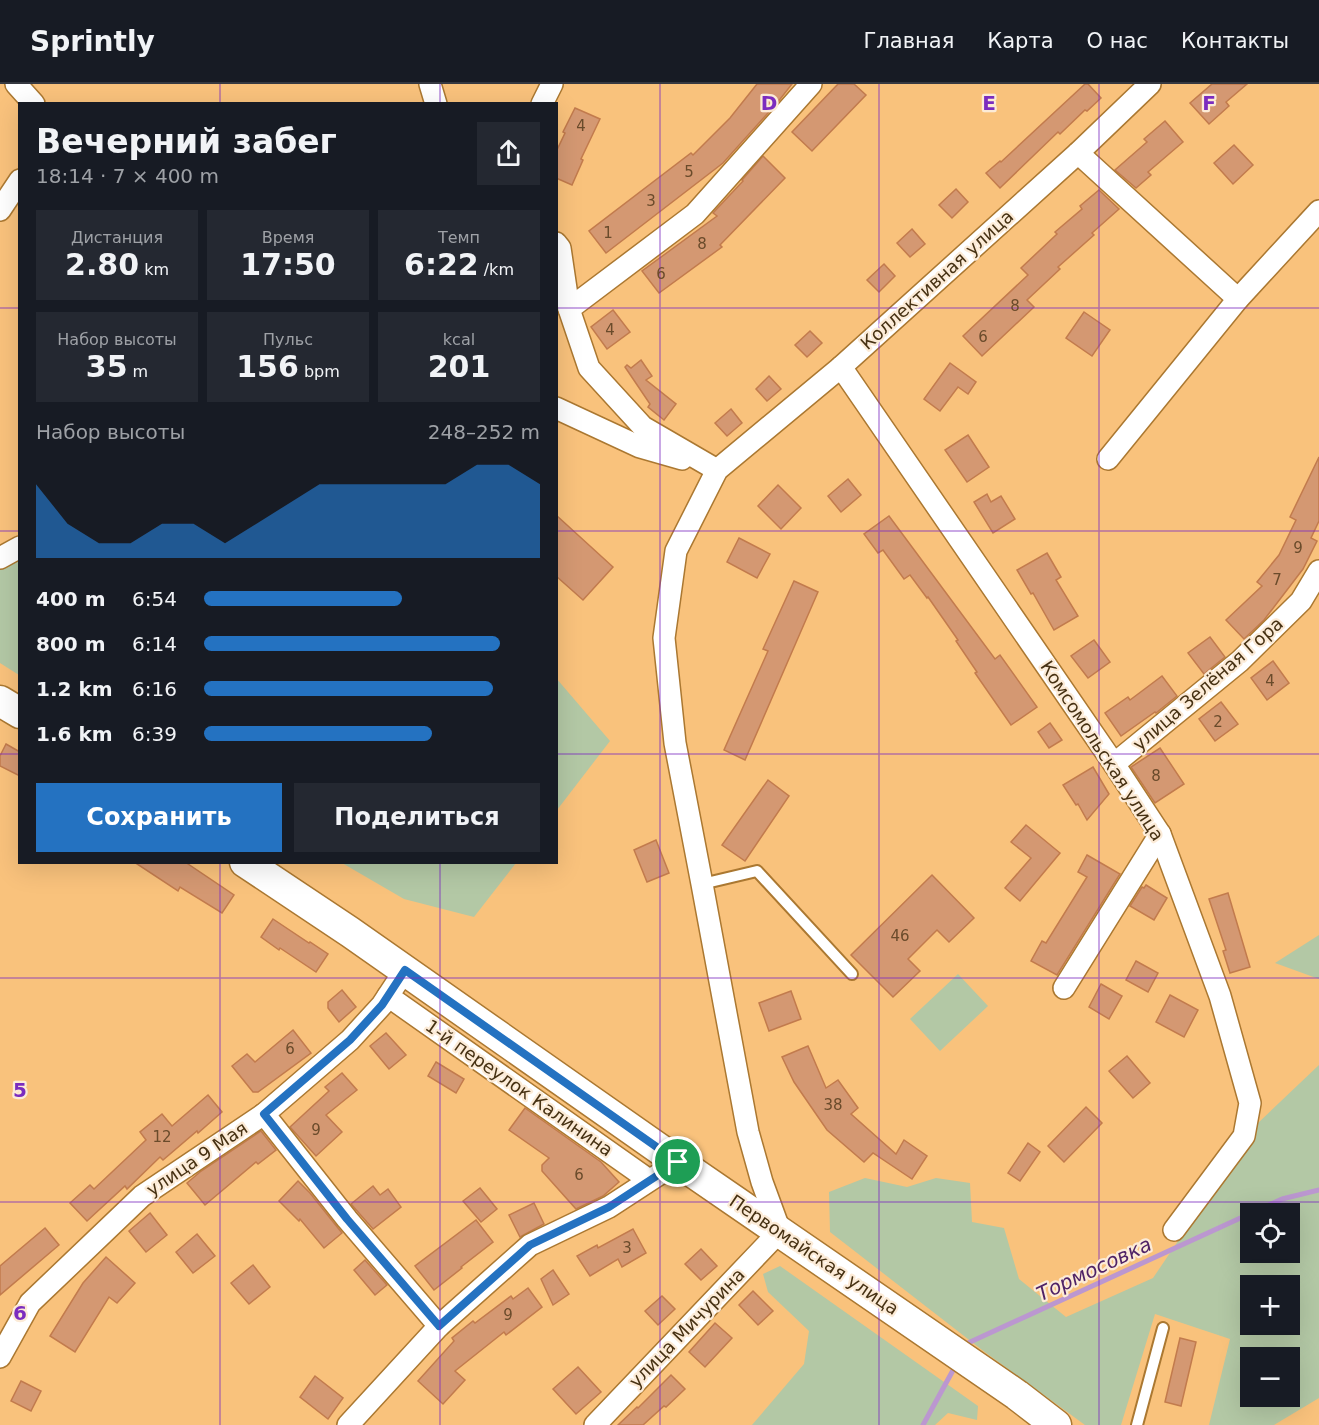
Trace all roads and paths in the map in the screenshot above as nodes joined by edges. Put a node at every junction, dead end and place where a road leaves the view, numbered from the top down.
1 (16, 84) edge
2 (430, 84) edge
3 (552, 84) edge
4 (811, 84) edge
5 (1150, 84) edge
6 (32, 102) edge
7 (435, 102) edge
8 (543, 102) edge
9 (1078, 153) junction
10 (18, 183) edge
11 (0, 210) edge
12 (1319, 211) edge
13 (558, 248) edge
14 (1238, 299) junction
15 (569, 309) junction
16 (841, 367) junction
17 (558, 409) edge
18 (1108, 459) dead end
19 (717, 470) junction
20 (18, 548) edge
21 (0, 558) edge
22 (1319, 571) edge
23 (0, 701) edge
24 (18, 712) edge
25 (1114, 765) junction
26 (1160, 834) junction
27 (248, 864) edge
28 (702, 884) junction
29 (405, 970) junction
30 (852, 974) dead end
31 (1064, 988) dead end
32 (388, 996) junction
33 (264, 1114) junction
34 (678, 1162) junction
35 (650, 1180) junction
36 (1174, 1230) dead end
37 (780, 1231) junction
38 (439, 1326) junction
39 (1163, 1329) dead end
40 (0, 1357) edge
41 (348, 1425) edge
42 (595, 1425) edge
43 (1056, 1425) edge
44 (1137, 1425) edge

1 - 6 street
2 - 7 street
3 - 8 street
4 - 15 street
5 - 9 street, Коллективная улица
9 - 14 street
9 - 16 street, Коллективная улица
10 - 11 street
12 - 14 street
13 - 15 street
14 - 18 street
15 - 19 street
16 - 19 street, Коллективная улица
16 - 25 street, Комсомольская улица
17 - 19 street
19 - 28 street
20 - 21 street
22 - 25 street, улица Зелёная Гора
23 - 24 main road
25 - 26 street, Комсомольская улица
26 - 31 street
26 - 36 street, Комсомольская улица
27 - 29 main road, Первомайская улица
28 - 30 lane
28 - 37 street
29 - 32 street, улица 9 Мая
29 - 34 main road, Первомайская улица
32 - 33 street, улица 9 Мая
32 - 35 street, 1-й переулок Калинина
33 - 38 street
33 - 40 street, улица 9 Мая
34 - 35 street
34 - 37 main road, Первомайская улица
35 - 38 street
37 - 42 street, улица Мичурина
37 - 43 main road, Первомайская улица
38 - 41 street
39 - 44 lane

